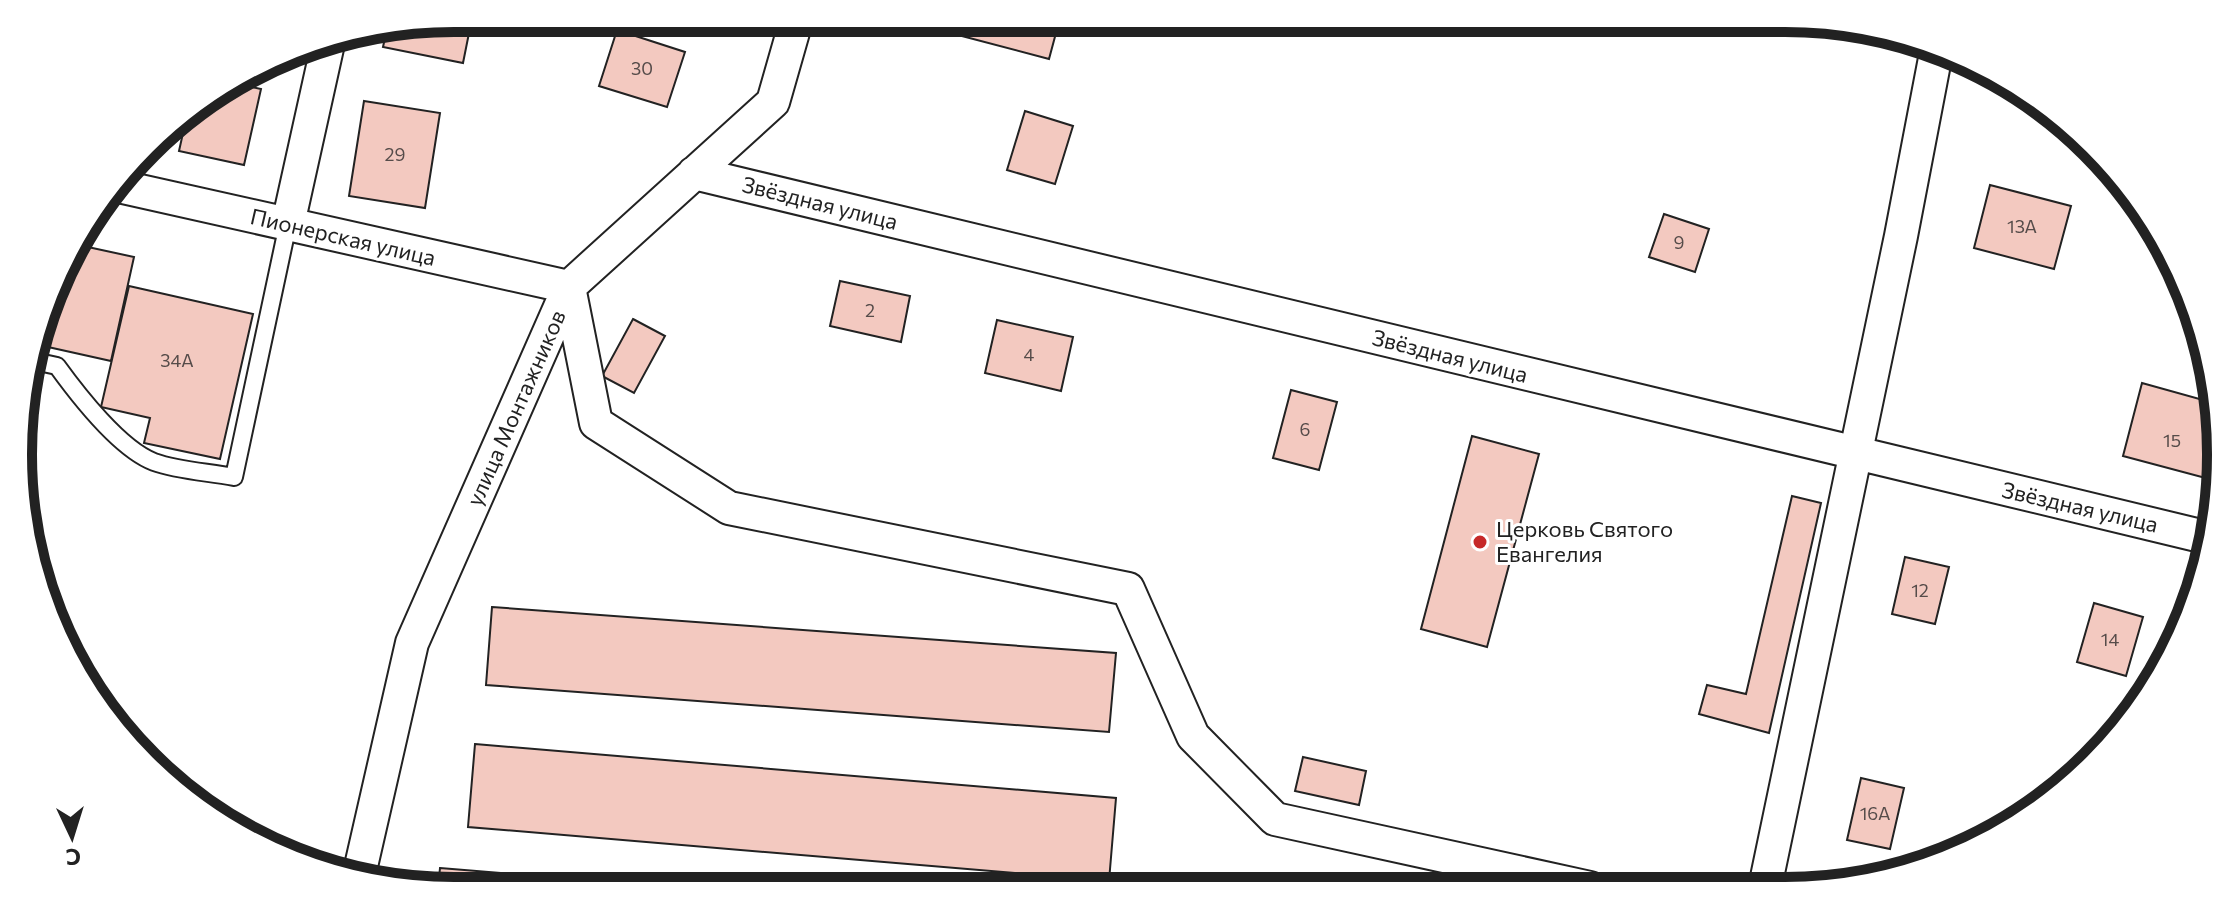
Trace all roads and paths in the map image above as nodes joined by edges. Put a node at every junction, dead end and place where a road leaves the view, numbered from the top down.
1 (793, 32) edge
2 (326, 52) edge
3 (1935, 60) edge
4 (694, 173) junction
5 (127, 188) edge
6 (288, 224) junction
7 (569, 287) junction
8 (42, 363) edge
9 (1855, 454) junction
10 (2199, 536) edge
11 (361, 867) edge
12 (1540, 877) edge
13 (1767, 877) edge

1 - 4 street, улица Монтажников
2 - 6 street
3 - 9 street
4 - 7 street, улица Монтажников
4 - 9 street, Звёздная улица
5 - 6 street, Пионерская улица
6 - 7 street, Пионерская улица
6 - 8 lane
7 - 11 street, улица Монтажников
7 - 12 street
9 - 10 street, Звёздная улица
9 - 13 street

